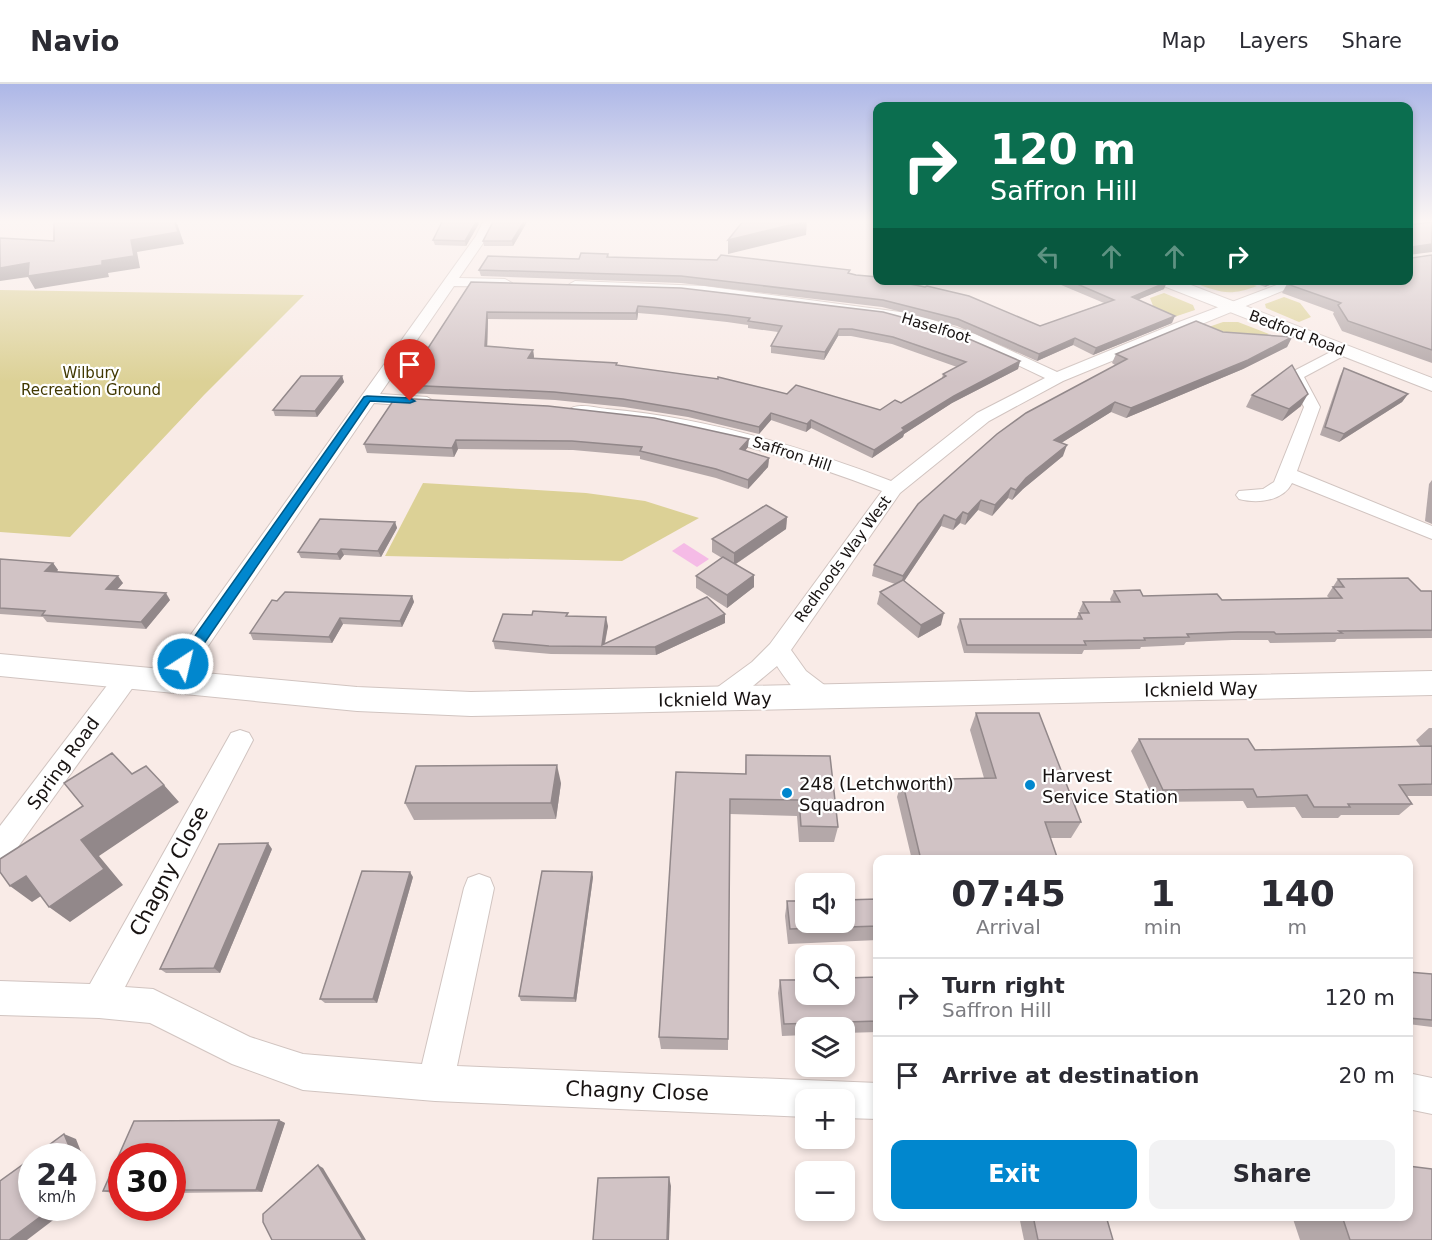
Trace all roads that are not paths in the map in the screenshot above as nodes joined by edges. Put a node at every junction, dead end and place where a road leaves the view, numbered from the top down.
1 (454, 274) edge
2 (449, 282) junction
3 (522, 284) edge
4 (558, 285) edge
5 (1174, 285) edge
6 (1290, 285) edge
7 (1230, 308) junction
8 (1342, 351) junction
9 (1057, 378) junction
10 (1432, 385) edge
11 (367, 399) junction
12 (449, 403) edge
13 (554, 409) edge
14 (1285, 474) junction
15 (893, 489) junction
16 (1246, 495) dead end
17 (1432, 533) edge
18 (778, 650) junction
19 (0, 665) edge
20 (127, 677) junction
21 (171, 681) junction
22 (1432, 683) edge
23 (822, 697) junction
24 (720, 699) junction
25 (240, 740) dead end
26 (0, 849) edge
27 (479, 888) dead end
28 (0, 998) edge
29 (99, 1001) junction
30 (435, 1083) junction
31 (1413, 1092) edge
32 (1432, 1096) edge
33 (795, 1098) edge
34 (855, 1100) edge
35 (873, 1101) edge

1 - 2 street
2 - 3 street
2 - 11 street
4 - 9 street, Haselfoot
5 - 7 street, Bedford Road
6 - 7 street, Redhoods Way West
7 - 8 street, Bedford Road
7 - 9 street, Redhoods Way West
8 - 10 street, Bedford Road
8 - 14 street
9 - 15 street, Redhoods Way West
11 - 12 street
11 - 21 street
13 - 15 street, Saffron Hill
14 - 16 street
14 - 17 street
15 - 18 street, Redhoods Way West
18 - 23 street
18 - 24 street, Redhoods Way West
19 - 20 street, Icknield Way
20 - 21 street, Icknield Way
20 - 26 street, Spring Road
21 - 24 street, Icknield Way
22 - 23 street, Icknield Way
23 - 24 street, Icknield Way
25 - 29 street, Chagny Close
27 - 30 street
28 - 29 street, Chagny Close
29 - 30 street, Chagny Close
30 - 33 street, Chagny Close
31 - 32 street
34 - 35 street

